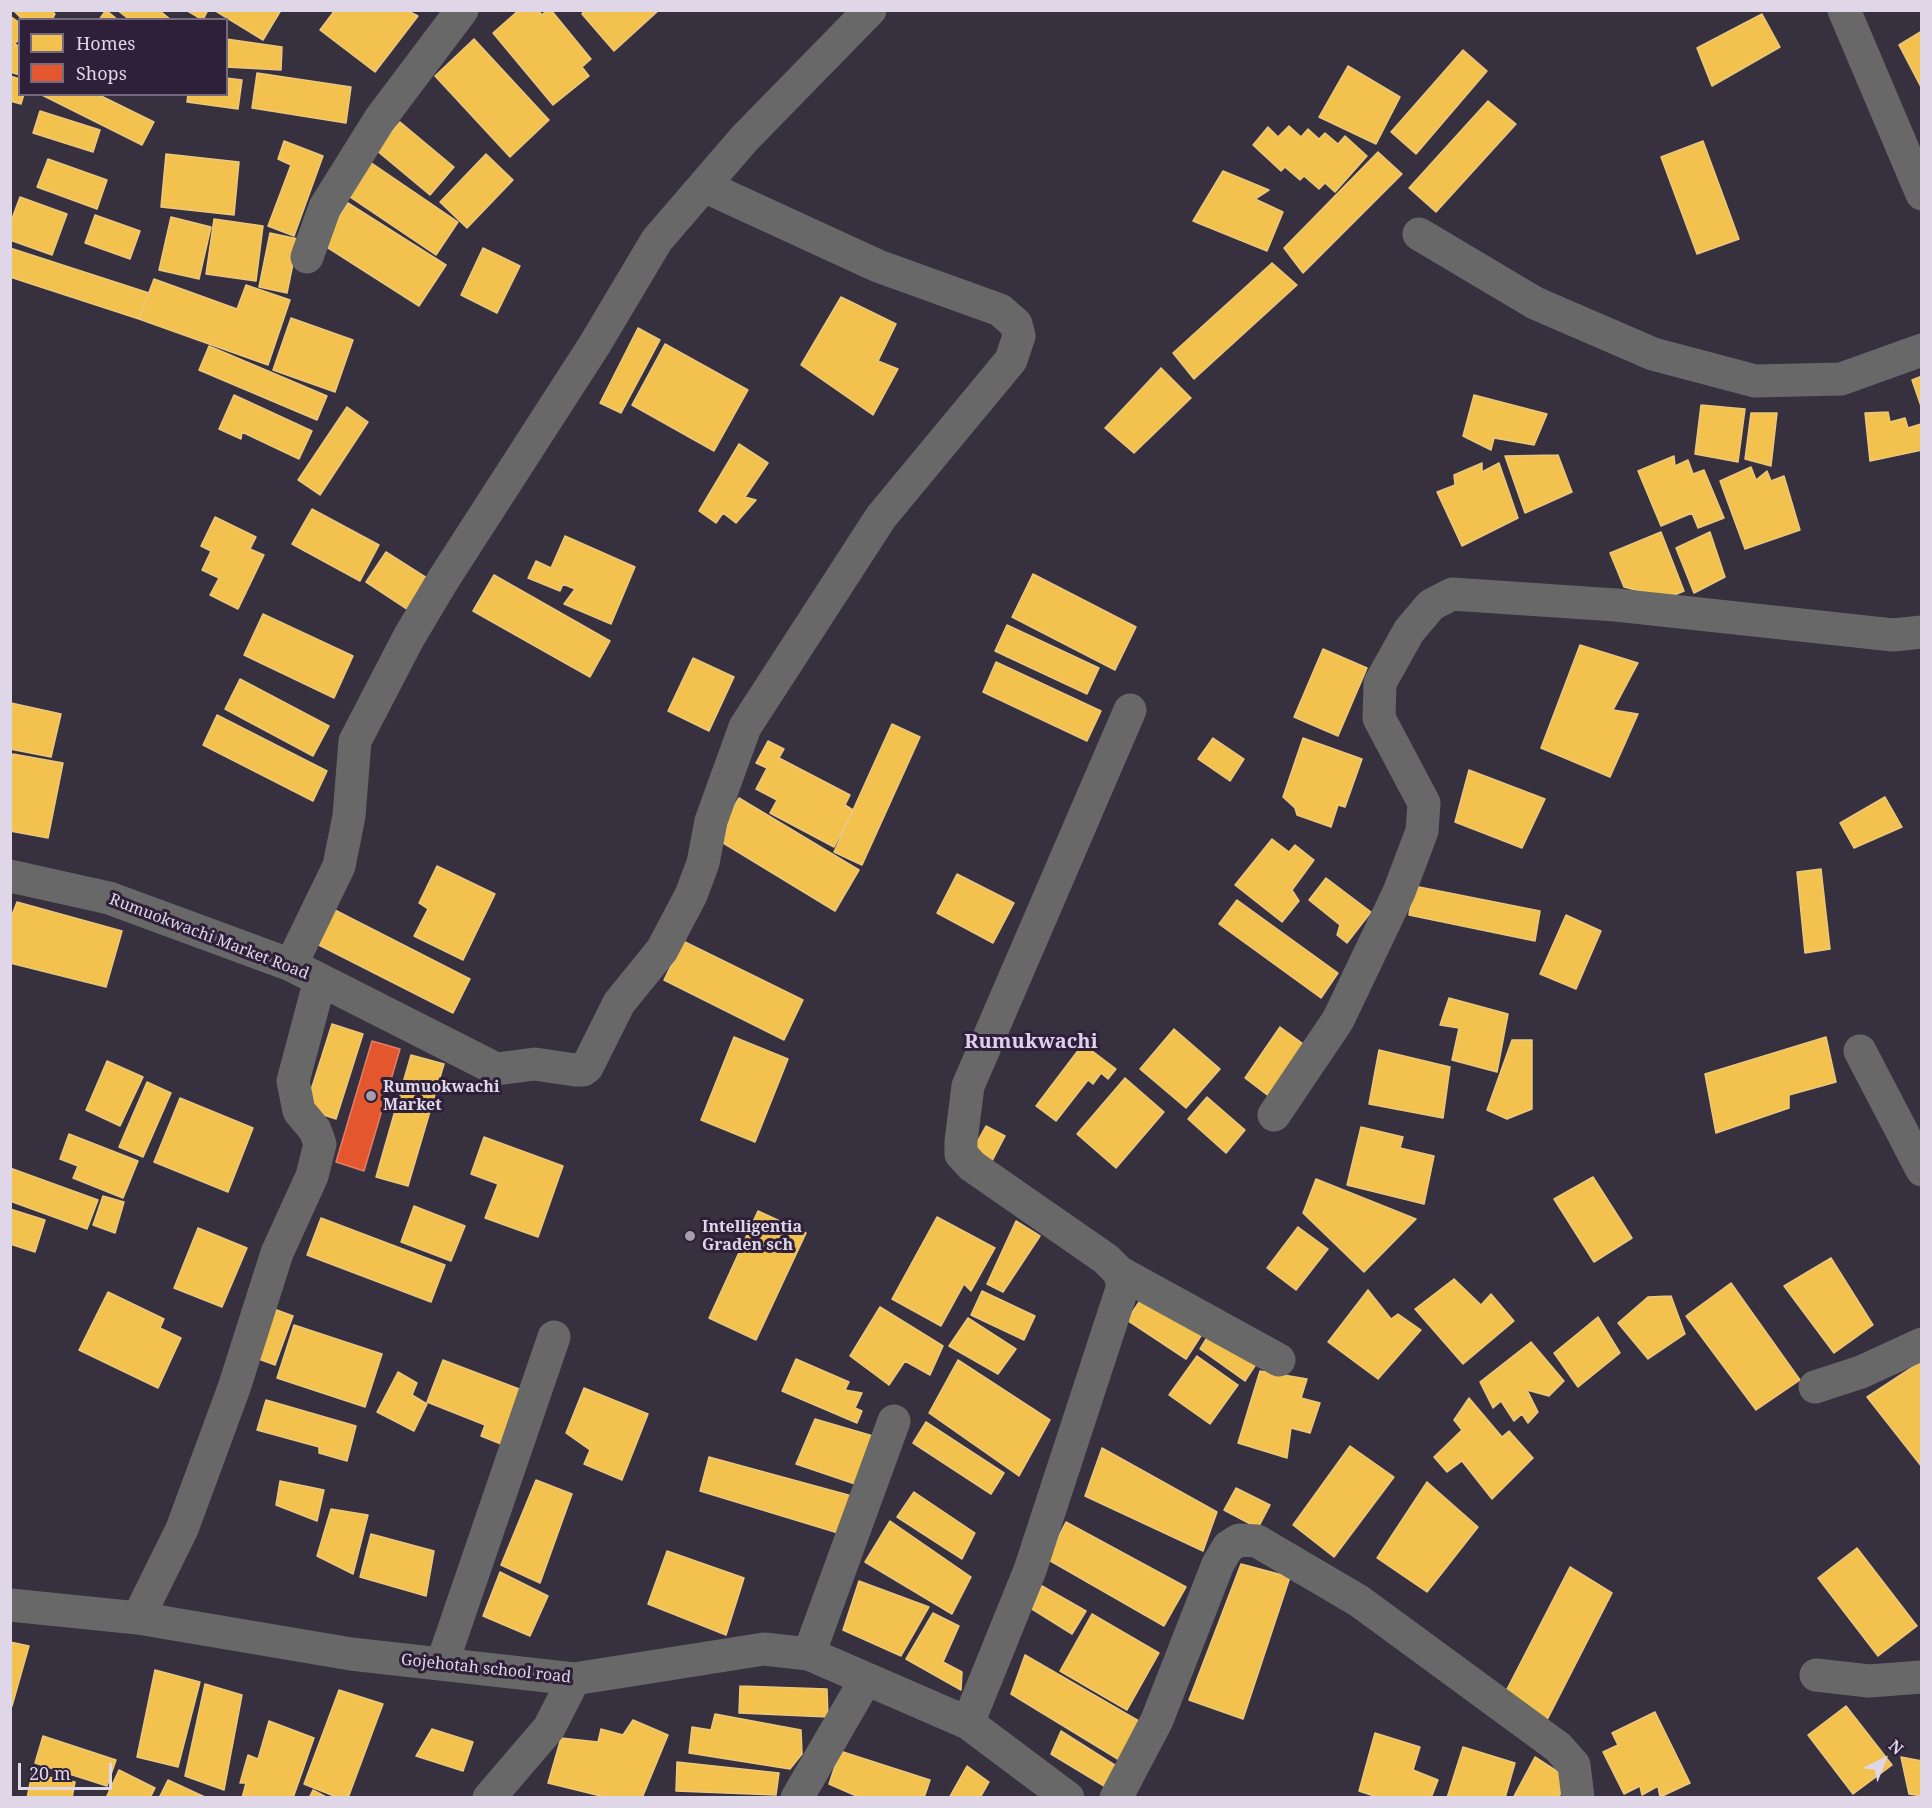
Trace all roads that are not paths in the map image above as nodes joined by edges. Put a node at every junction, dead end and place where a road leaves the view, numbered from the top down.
1 (462, 10) edge
2 (870, 10) edge
3 (1844, 10) edge
4 (704, 186) junction
5 (1922, 194) edge
6 (1419, 234) dead end
7 (307, 257) dead end
8 (1922, 350) edge
9 (1922, 632) edge
10 (1130, 710) dead end
11 (10, 876) edge
12 (291, 965) junction
13 (320, 980) junction
14 (1860, 1051) dead end
15 (1274, 1115) dead end
16 (1922, 1170) edge
17 (1119, 1272) junction
18 (554, 1337) dead end
19 (1922, 1344) edge
20 (1278, 1360) dead end
21 (1815, 1387) dead end
22 (894, 1420) dead end
23 (10, 1605) edge
24 (138, 1618) junction
25 (809, 1654) junction
26 (442, 1664) junction
27 (1816, 1675) dead end
28 (1922, 1677) edge
29 (574, 1679) junction
30 (866, 1679) junction
31 (968, 1723) junction
32 (489, 1797) edge
33 (797, 1797) edge
34 (1068, 1797) edge
35 (1116, 1797) edge
36 (1578, 1797) edge

1 - 7 street
2 - 4 street
3 - 5 street
4 - 12 street
4 - 13 street, Rumuokwachi Market Road
6 - 8 street
9 - 15 street
10 - 17 street
11 - 12 street, Rumuokwachi Market Road
12 - 13 street, Rumuokwachi Market Road
13 - 24 street
14 - 16 street
17 - 20 street
17 - 31 street
18 - 26 street
19 - 21 street
22 - 25 street
23 - 24 street, Gojehotah school road
24 - 26 street, Gojehotah school road
25 - 29 street, Gojehotah school road
25 - 30 street, Gojehotah school road
26 - 29 street, Gojehotah school road
27 - 28 street
29 - 32 street
30 - 31 street, Gojehotah school road
30 - 33 street
31 - 34 street, Gojehotah school road
35 - 36 street

